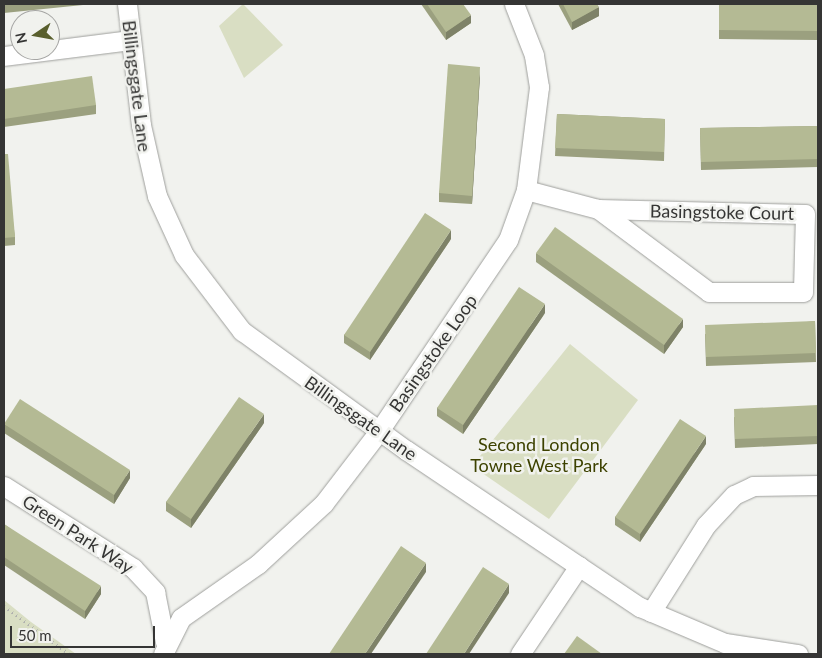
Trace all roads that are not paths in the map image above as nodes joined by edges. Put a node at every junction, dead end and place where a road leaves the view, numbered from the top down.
1 (127, 4) edge
2 (514, 4) edge
3 (131, 40) junction
4 (4, 56) edge
5 (526, 190) junction
6 (598, 209) junction
7 (379, 431) junction
8 (818, 485) edge
9 (4, 486) edge
10 (579, 566) junction
11 (650, 612) junction
12 (164, 648) edge
13 (520, 654) edge
14 (798, 654) edge

1 - 3 street, Billingsgate Lane
2 - 5 street, Basingstoke Loop
3 - 4 street
3 - 7 street, Billingsgate Lane
5 - 6 street, Basingstoke Court
5 - 7 street, Basingstoke Loop
6 - 6 street, Basingstoke Court
7 - 10 street, Billingsgate Lane
7 - 12 street, Basingstoke Loop
8 - 11 street
9 - 12 street, Green Park Way
10 - 11 street, Billingsgate Lane
10 - 13 street
11 - 14 street, Billingsgate Lane

